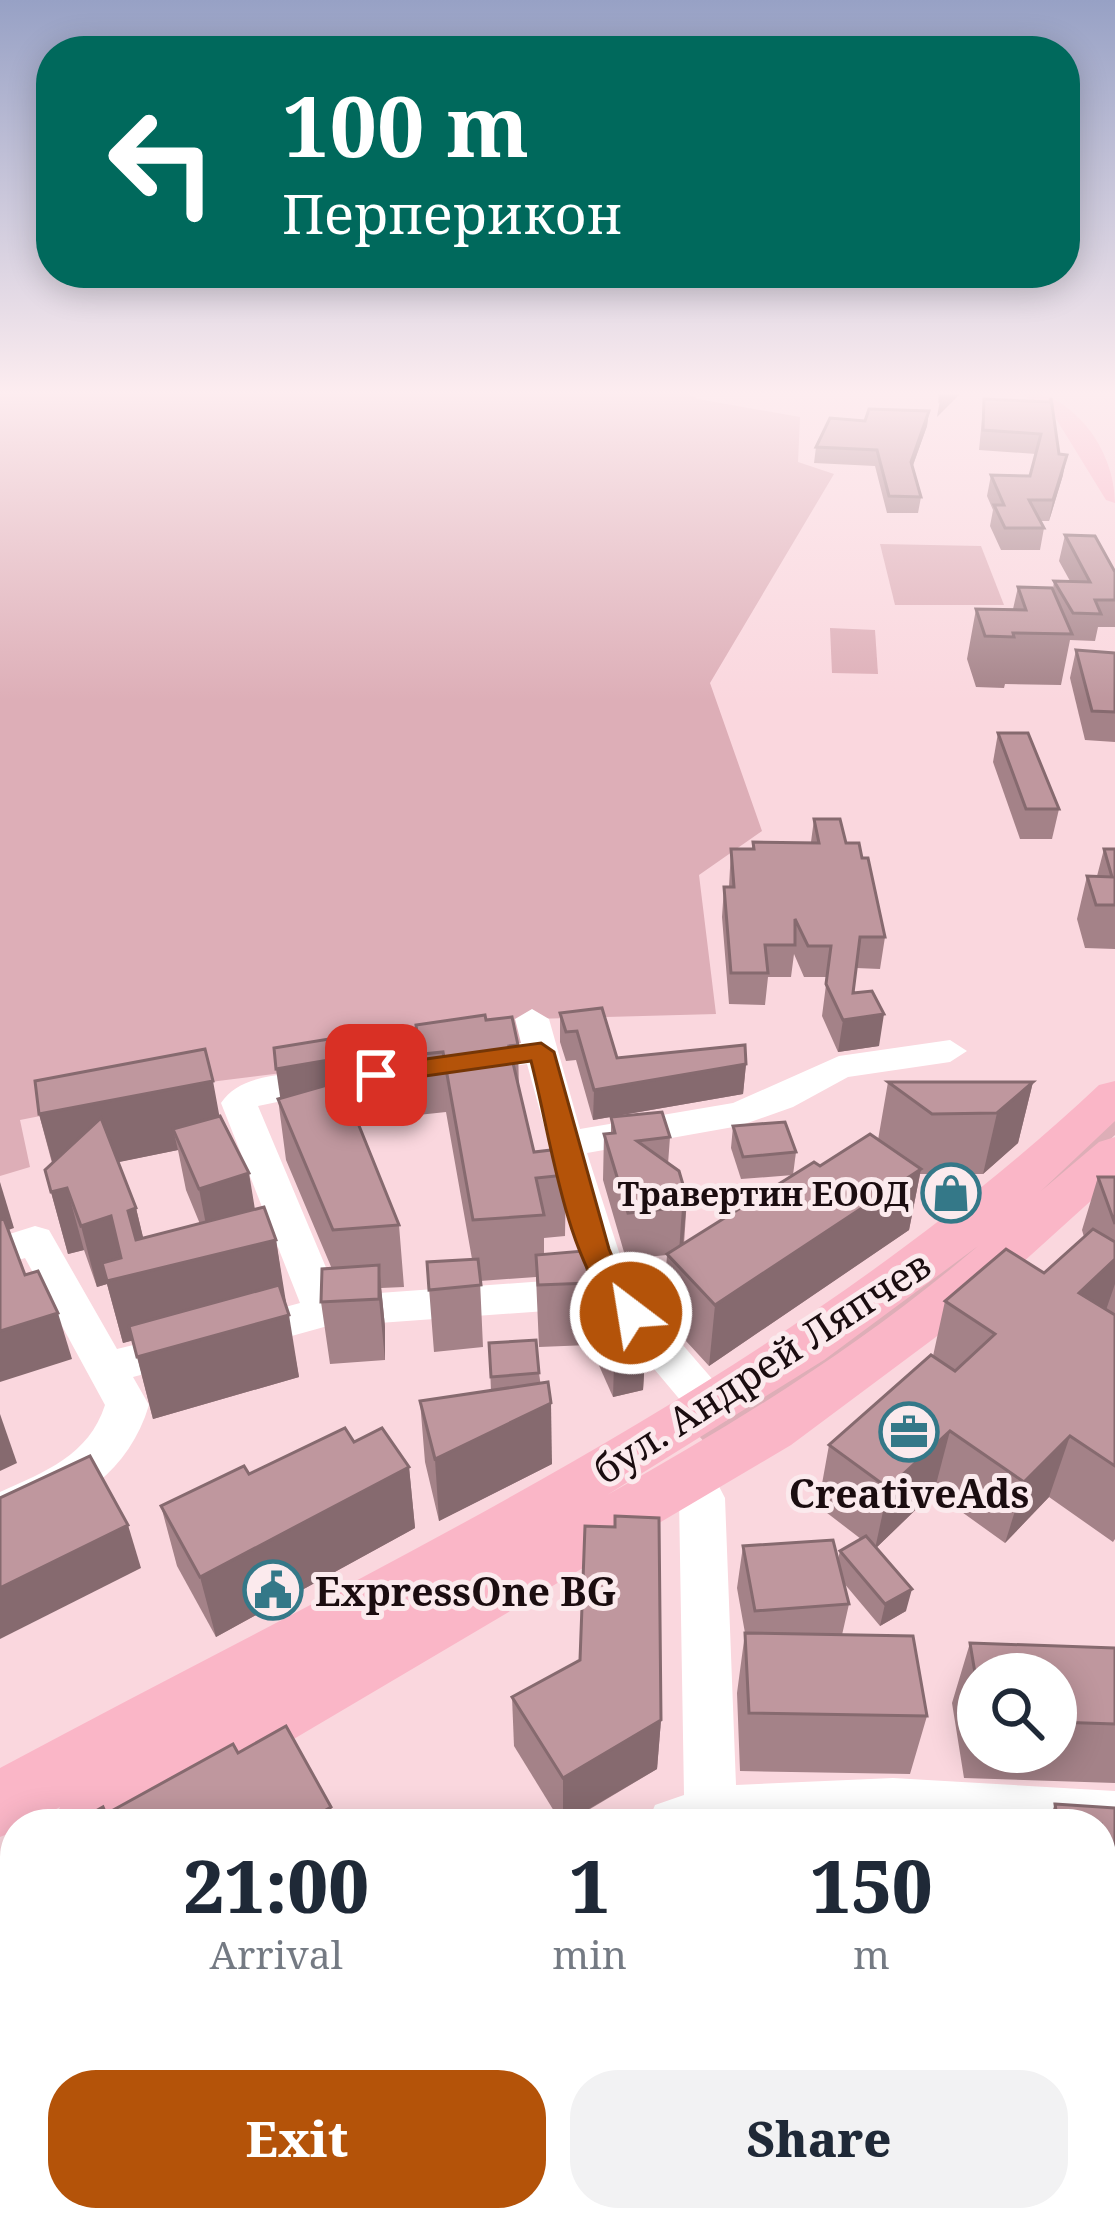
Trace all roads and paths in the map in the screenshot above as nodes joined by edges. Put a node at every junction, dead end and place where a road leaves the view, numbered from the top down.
1 (950, 1051) dead end
2 (430, 1067) edge
3 (363, 1076) edge
4 (1115, 1095) edge
5 (566, 1144) junction
6 (1115, 1153) edge
7 (18, 1246) edge
8 (612, 1291) junction
9 (324, 1312) junction
10 (110, 1367) junction
11 (712, 1408) junction
12 (692, 1478) junction
13 (0, 1513) edge
14 (0, 1804) edge
15 (112, 1809) edge
16 (698, 1809) edge
17 (820, 1809) edge
18 (965, 1809) edge

1 - 5 street
2 - 5 street
3 - 9 street
4 - 11 main road, бул. Андрей Ляпчев
5 - 8 street
6 - 12 main road, бул. Андрей Ляпчев
7 - 10 street
8 - 9 street
8 - 11 street
9 - 10 street
10 - 13 street
11 - 14 main road, бул. Андрей Ляпчев
12 - 15 main road, бул. Андрей Ляпчев
12 - 16 street
17 - 18 street

